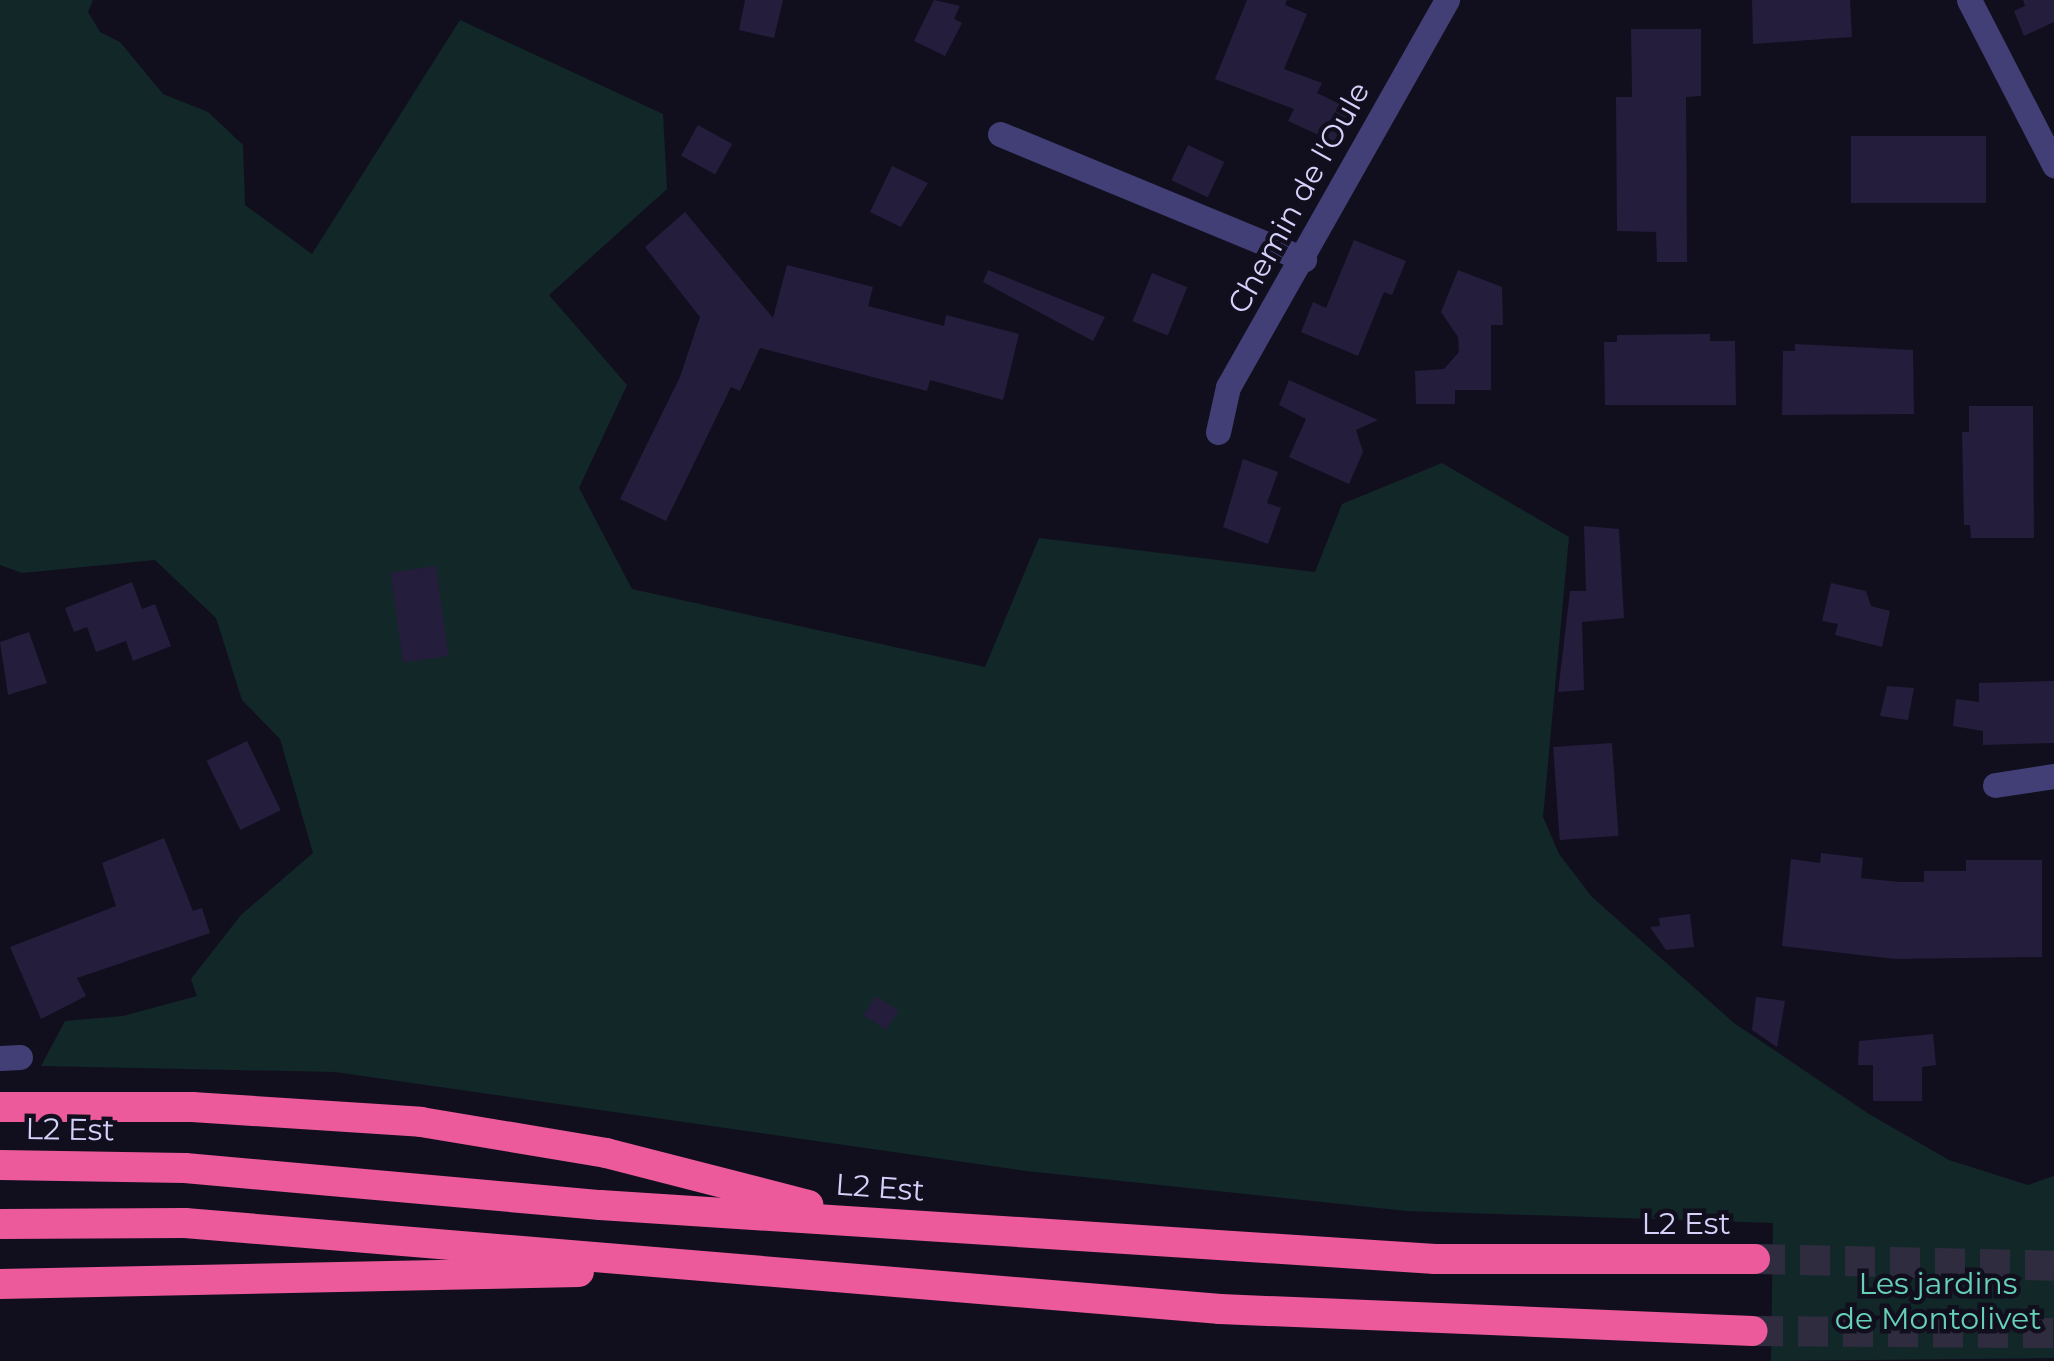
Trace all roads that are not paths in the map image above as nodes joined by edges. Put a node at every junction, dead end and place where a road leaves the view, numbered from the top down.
1 (1447, 0) edge
2 (1969, 0) edge
3 (1000, 134) dead end
4 (2054, 165) edge
5 (1304, 260) junction
6 (1218, 432) dead end
7 (2054, 776) edge
8 (1994, 785) dead end
9 (0, 1107) edge
10 (0, 1165) edge
11 (879, 1223) junction
12 (0, 1224) edge
13 (1756, 1260) tunnel mouth
14 (692, 1268) junction
15 (0, 1284) edge
16 (1754, 1331) tunnel mouth

1 - 5 street, Chemin de l'Oule
2 - 4 street
3 - 5 street
5 - 6 street, Chemin de l'Oule
7 - 8 street
9 - 11 highway
10 - 11 highway, L2 Est
11 - 13 highway, L2 Est
12 - 14 highway
14 - 15 highway
14 - 16 highway

